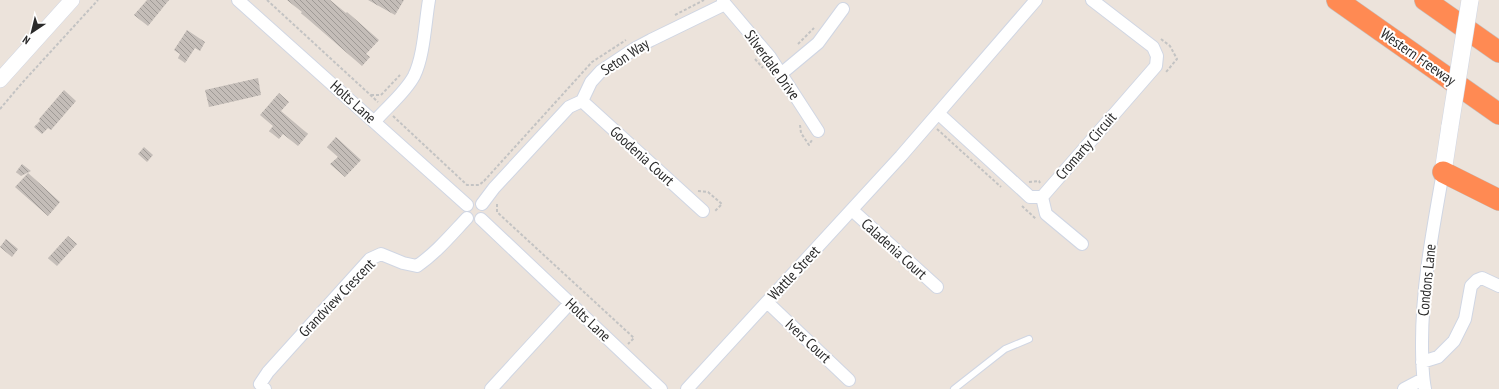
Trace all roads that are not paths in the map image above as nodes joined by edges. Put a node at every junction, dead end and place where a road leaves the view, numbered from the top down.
1 (72, 0) edge
2 (238, 0) edge
3 (429, 0) edge
4 (1092, 0) edge
5 (1337, 0) edge
6 (1425, 0) edge
7 (1470, 0) edge
8 (1032, 1) edge
9 (724, 2) edge
10 (843, 9) dead end
11 (1499, 52) edge
12 (778, 69) junction
13 (0, 80) edge
14 (582, 101) junction
15 (938, 114) junction
16 (1499, 114) edge
17 (375, 121) junction
18 (818, 131) road end
19 (1443, 172) junction
20 (1042, 197) junction
21 (1499, 200) edge
22 (482, 204) junction
23 (466, 205) junction
24 (852, 210) junction
25 (703, 211) dead end
26 (467, 218) junction
27 (480, 219) junction
28 (1082, 244) dead end
29 (1499, 286) edge
30 (937, 288) dead end
31 (767, 302) junction
32 (570, 303) junction
33 (1029, 339) dead end
34 (1422, 362) junction
35 (849, 380) dead end
36 (1424, 384) edge
37 (265, 389) edge
38 (490, 389) edge
39 (661, 389) edge
40 (687, 389) edge
41 (954, 389) edge
42 (1404, 389) edge

1 - 13 street
2 - 17 street, Holts Lane
3 - 17 street
4 - 20 street, Cromarty Circuit
5 - 16 highway, Western Freeway
6 - 11 highway
7 - 19 main road, bridge
8 - 15 street
9 - 12 street, Silverdale Drive
9 - 14 street, Seton Way
10 - 12 street
12 - 18 street, Silverdale Drive
14 - 22 street
14 - 25 street, Goodenia Court
15 - 20 street
15 - 24 street, Wattle Street
17 - 23 street, Holts Lane
19 - 21 highway
19 - 34 street, Condons Lane
20 - 28 street
22 - 23 street
22 - 27 street
23 - 26 street
24 - 30 street, Caladenia Court
24 - 31 street, Wattle Street
26 - 27 street
26 - 37 street, Grandview Crescent
27 - 32 street, Holts Lane
29 - 34 street
31 - 35 street, Ivers Court
31 - 40 street, Wattle Street
32 - 38 street
32 - 39 street, Holts Lane
33 - 41 lane
34 - 36 street, Condons Lane
36 - 42 street

